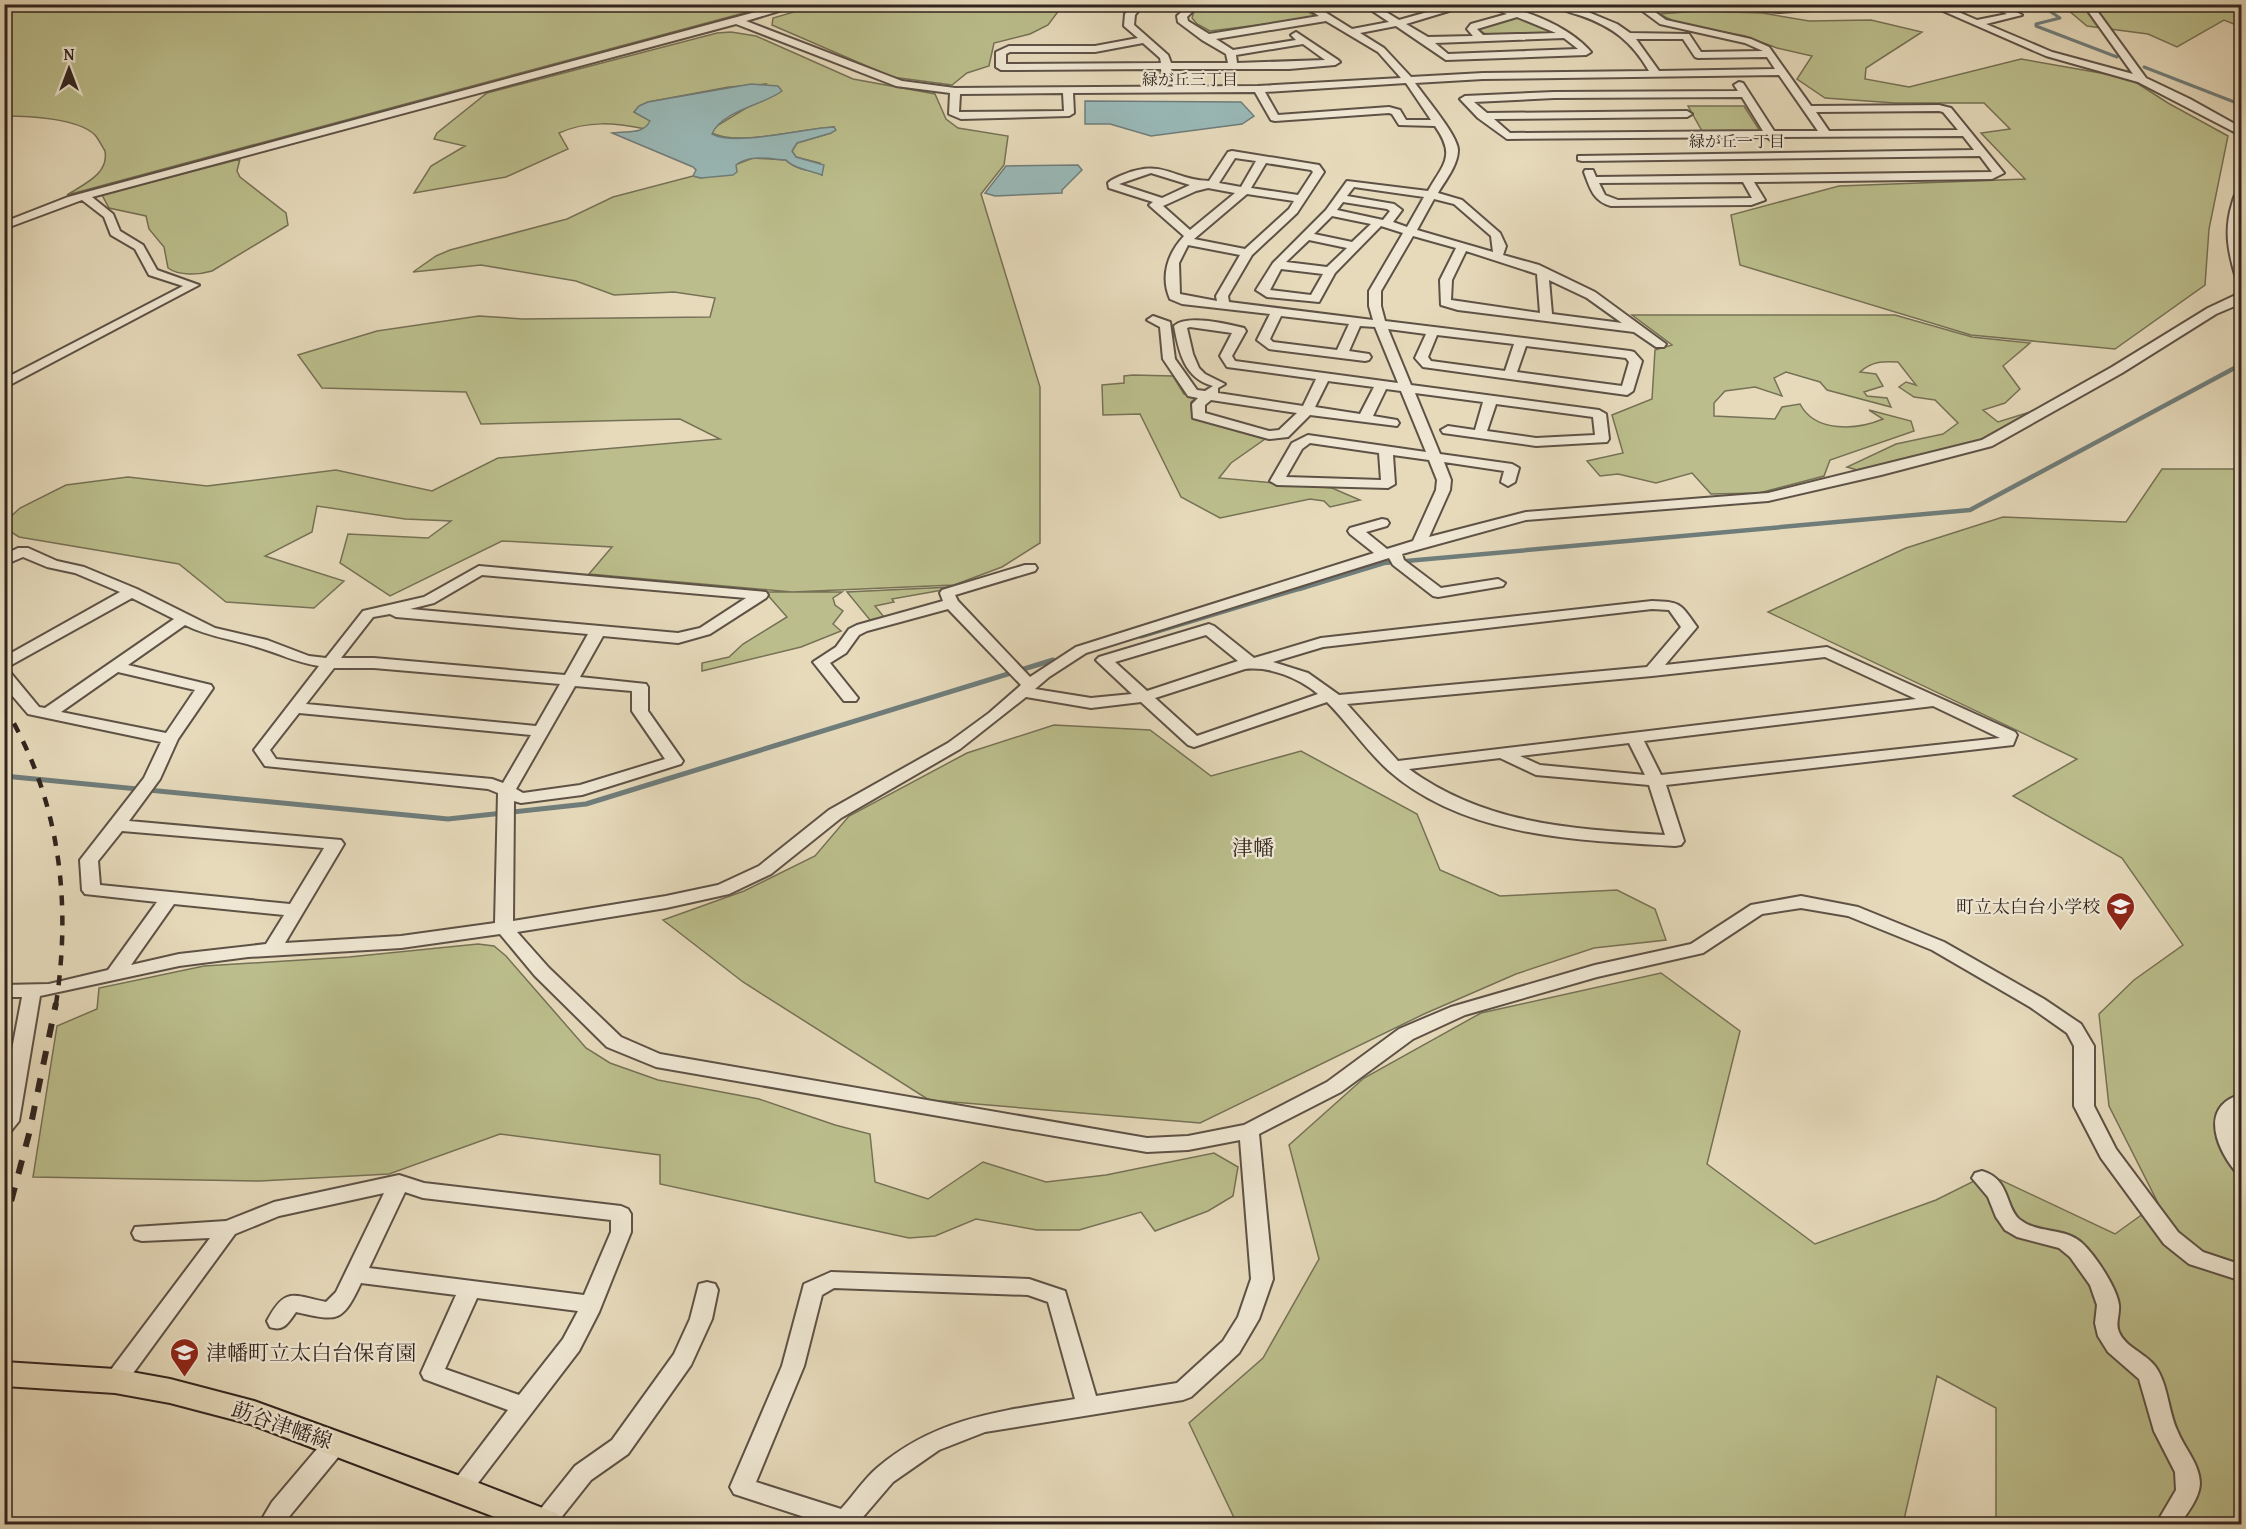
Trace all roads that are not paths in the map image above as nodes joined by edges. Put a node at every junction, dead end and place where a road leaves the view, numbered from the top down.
1 (798, 4) edge
2 (1140, 4) edge
3 (1196, 4) edge
4 (1305, 4) edge
5 (1389, 4) edge
6 (1468, 4) edge
7 (1485, 4) edge
8 (1556, 4) edge
9 (1637, 4) edge
10 (1708, 4) edge
11 (1858, 4) edge
12 (1931, 4) edge
13 (1992, 4) edge
14 (2087, 4) edge
15 (1370, 7) edge
16 (1515, 15) junction
17 (1326, 18) junction
18 (738, 21) junction
19 (1398, 23) junction
20 (1976, 23) junction
21 (1280, 25) junction
22 (1350, 32) junction
23 (1566, 35) junction
24 (1629, 36) junction
25 (1479, 37) junction
26 (1205, 38) junction
27 (1145, 40) junction
28 (1426, 40) junction
29 (1305, 41) junction
30 (1231, 53) junction
31 (1534, 54) junction
32 (1771, 54) junction
33 (2133, 66) junction
34 (1233, 67) junction
35 (1166, 68) junction
36 (2103, 70) junction
37 (1729, 72) junction
38 (1783, 72) junction
39 (1655, 73) junction
40 (1544, 74) junction
41 (2142, 80) junction
42 (1409, 81) junction
43 (1258, 89) junction
44 (1068, 90) junction
45 (1168, 90) junction
46 (955, 91) junction
47 (1676, 93) junction
48 (1745, 93) junction
49 (1554, 95) junction
50 (1810, 109) junction
51 (1687, 114) junction
52 (1482, 116) junction
53 (1440, 123) junction
54 (1966, 133) junction
55 (2241, 133) edge
56 (1771, 134) junction
57 (1826, 134) junction
58 (1701, 135) junction
59 (1573, 136) junction
60 (1982, 153) junction
61 (1785, 156) junction
62 (1582, 158) junction
63 (1263, 159) junction
64 (1746, 178) junction
65 (1799, 178) junction
66 (1592, 180) junction
67 (1206, 185) junction
68 (1244, 191) junction
69 (2241, 192) edge
70 (1431, 195) junction
71 (84, 196) junction
72 (1340, 198) junction
73 (1301, 199) junction
74 (1162, 201) junction
75 (1330, 212) junction
76 (1382, 223) junction
77 (4, 226) edge
78 (1409, 231) junction
79 (1306, 236) junction
80 (1188, 239) junction
81 (1355, 246) junction
82 (1461, 247) junction
83 (1247, 253) junction
84 (1493, 256) junction
85 (1277, 265) junction
86 (1330, 271) junction
87 (1543, 272) junction
88 (2241, 278) edge
89 (1585, 291) junction
90 (2241, 295) edge
91 (1224, 304) junction
92 (1277, 312) junction
93 (1546, 317) junction
94 (1153, 320) dead end
95 (1356, 322) junction
96 (1587, 322) junction
97 (1380, 324) junction
98 (1638, 328) junction
99 (1433, 331) junction
100 (1521, 342) junction
101 (1660, 344) dead end
102 (1341, 354) junction
103 (1365, 357) dead end
104 (1231, 364) junction
105 (1509, 375) junction
106 (1324, 376) junction
107 (4, 384) edge
108 (1219, 384) junction
109 (1382, 384) junction
110 (1406, 387) junction
111 (1207, 396) junction
112 (1491, 399) junction
113 (1307, 410) junction
114 (1365, 418) junction
115 (1392, 423) dead end
116 (1448, 430) dead end
117 (1480, 434) junction
118 (1386, 451) junction
119 (1436, 458) junction
120 (1508, 482) dead end
121 (1382, 523) dead end
122 (1419, 544) junction
123 (1393, 557) junction
124 (4, 561) edge
125 (1030, 568) dead end
126 (1498, 584) dead end
127 (132, 592) junction
128 (951, 603) junction
129 (382, 611) junction
130 (183, 620) junction
131 (598, 632) junction
132 (330, 663) junction
133 (4, 664) edge
134 (1251, 664) junction
135 (116, 667) junction
136 (1652, 670) junction
137 (4, 675) edge
138 (572, 680) junction
139 (1022, 681) junction
140 (1146, 696) junction
141 (850, 698) dead end
142 (1333, 698) junction
143 (1935, 701) junction
144 (295, 708) junction
145 (47, 714) junction
146 (542, 731) junction
147 (1634, 737) junction
148 (170, 739) junction
149 (1502, 753) junction
150 (1394, 766) junction
151 (1656, 781) junction
152 (506, 792) junction
153 (117, 825) junction
154 (169, 898) junction
155 (296, 910) junction
156 (504, 928) junction
157 (272, 950) junction
158 (114, 975) junction
159 (4, 991) edge
160 (32, 991) junction
161 (2241, 1101) edge
162 (4, 1126) edge
163 (1249, 1131) junction
164 (2241, 1166) edge
165 (1982, 1178) dead end
166 (399, 1182) junction
167 (228, 1229) junction
168 (142, 1233) dead end
169 (2241, 1273) edge
170 (355, 1274) junction
171 (470, 1289) junction
172 (707, 1290) dead end
173 (591, 1305) junction
174 (278, 1321) dead end
175 (4, 1374) edge
176 (115, 1381) junction
177 (523, 1406) junction
178 (1088, 1406) junction
179 (336, 1443) junction
180 (460, 1489) junction
181 (845, 1523) edge
182 (271, 1524) edge
183 (545, 1524) edge
184 (2168, 1524) edge

1 - 18 street
2 - 27 street
3 - 26 street
4 - 17 street
5 - 15 street
6 - 19 street
7 - 16 street
8 - 24 street
9 - 32 street
10 - 11 street
12 - 20 street
13 - 20 street
14 - 33 street
15 - 19 street
16 - 23 street
16 - 25 street
17 - 21 street
17 - 22 street
18 - 46 street
18 - 71 street
19 - 22 street
19 - 28 street
20 - 36 street
21 - 26 street
21 - 29 street
22 - 42 street
23 - 25 street
23 - 31 street
24 - 32 street
24 - 39 street
25 - 28 street
26 - 30 street
27 - 35 street
27 - 35 street
28 - 31 street
29 - 30 street
29 - 34 street
30 - 34 street
31 - 40 street
32 - 38 street
33 - 36 street
33 - 41 street
34 - 35 street
35 - 45 street
36 - 41 street
37 - 38 street
37 - 39 street
37 - 48 street
38 - 50 street
39 - 40 street
40 - 42 street
40 - 49 street
41 - 55 street
42 - 43 street
42 - 53 street
43 - 45 street
43 - 53 street
44 - 45 street
44 - 46 street
44 - 46 street
47 - 48 street
47 - 49 street
47 - 51 street
48 - 56 street
49 - 52 street
50 - 54 street
50 - 57 street
51 - 52 street
51 - 58 street
52 - 59 street
53 - 70 street
54 - 57 street
54 - 60 street
56 - 57 street
56 - 58 street
56 - 61 street
58 - 59 street
59 - 62 street
60 - 61 street
60 - 65 street
61 - 62 street
61 - 65 street
62 - 66 street
63 - 67 street
63 - 68 street
63 - 73 street
64 - 65 street
64 - 66 street
64 - 66 street
67 - 68 street
67 - 74 street
67 - 74 street
68 - 73 street
68 - 80 street
69 - 88 street
70 - 72 street
70 - 78 street
70 - 84 street
71 - 77 street
71 - 107 street
72 - 75 street
72 - 76 street
73 - 83 street
74 - 80 street
75 - 76 street
75 - 79 street
76 - 78 street
76 - 81 street
78 - 82 street
78 - 97 street
79 - 81 street
79 - 85 street
80 - 83 street
80 - 91 street
81 - 86 street
82 - 84 street
82 - 93 street
83 - 91 street
84 - 87 street
85 - 86 street
85 - 86 street
87 - 89 street
87 - 93 street
89 - 96 street
89 - 98 street
90 - 122 street
91 - 92 street
92 - 95 street
92 - 102 street
93 - 96 street
94 - 111 street
95 - 97 street
95 - 102 street
96 - 98 street
97 - 99 street
97 - 110 street
98 - 101 street
99 - 100 street
99 - 105 street
100 - 105 street
100 - 105 street
102 - 103 street
104 - 106 street
104 - 108 street
104 - 108 street
106 - 109 street
106 - 113 street
108 - 111 street
109 - 110 street
109 - 114 street
110 - 112 street
110 - 119 street
111 - 113 street
111 - 113 street
112 - 117 street
112 - 117 street
113 - 114 street
114 - 115 street
116 - 117 street
118 - 118 street
118 - 119 street
119 - 120 street
119 - 122 street
121 - 123 street
122 - 123 street
123 - 126 street
123 - 139 street
124 - 127 street
125 - 128 street
127 - 130 street
127 - 133 street
128 - 139 street
128 - 141 street
129 - 131 street
129 - 131 street
129 - 132 street
130 - 132 street
130 - 135 street
131 - 138 street
132 - 138 street
132 - 144 street
134 - 136 street
134 - 140 street
134 - 140 street
134 - 142 street
135 - 145 street
135 - 148 street
136 - 142 street
136 - 143 street
137 - 145 street
138 - 146 street
138 - 152 street
139 - 140 street
139 - 156 street
140 - 142 street
142 - 150 street
143 - 147 street
143 - 151 street
144 - 146 street
144 - 152 street
145 - 148 street
146 - 152 street
147 - 149 street
147 - 151 street
148 - 153 street
149 - 150 street
149 - 151 street
150 - 151 street
152 - 156 street
153 - 154 street
153 - 155 street
154 - 155 street
154 - 158 street
155 - 157 street
156 - 157 street
156 - 163 street
157 - 158 street
158 - 160 street
159 - 160 street
160 - 162 street
161 - 164 street
163 - 169 street
163 - 178 street
165 - 184 street
166 - 167 street
166 - 170 street
166 - 173 street
167 - 168 street
167 - 176 street
170 - 171 street
170 - 174 street
171 - 173 street
171 - 177 street
172 - 183 street
173 - 177 street
175 - 176 main road, 莇谷津幡線
176 - 179 main road, 莇谷津幡線
177 - 180 street
178 - 181 street
178 - 181 street
179 - 180 main road, 莇谷津幡線
179 - 182 street
180 - 183 main road, 莇谷津幡線

